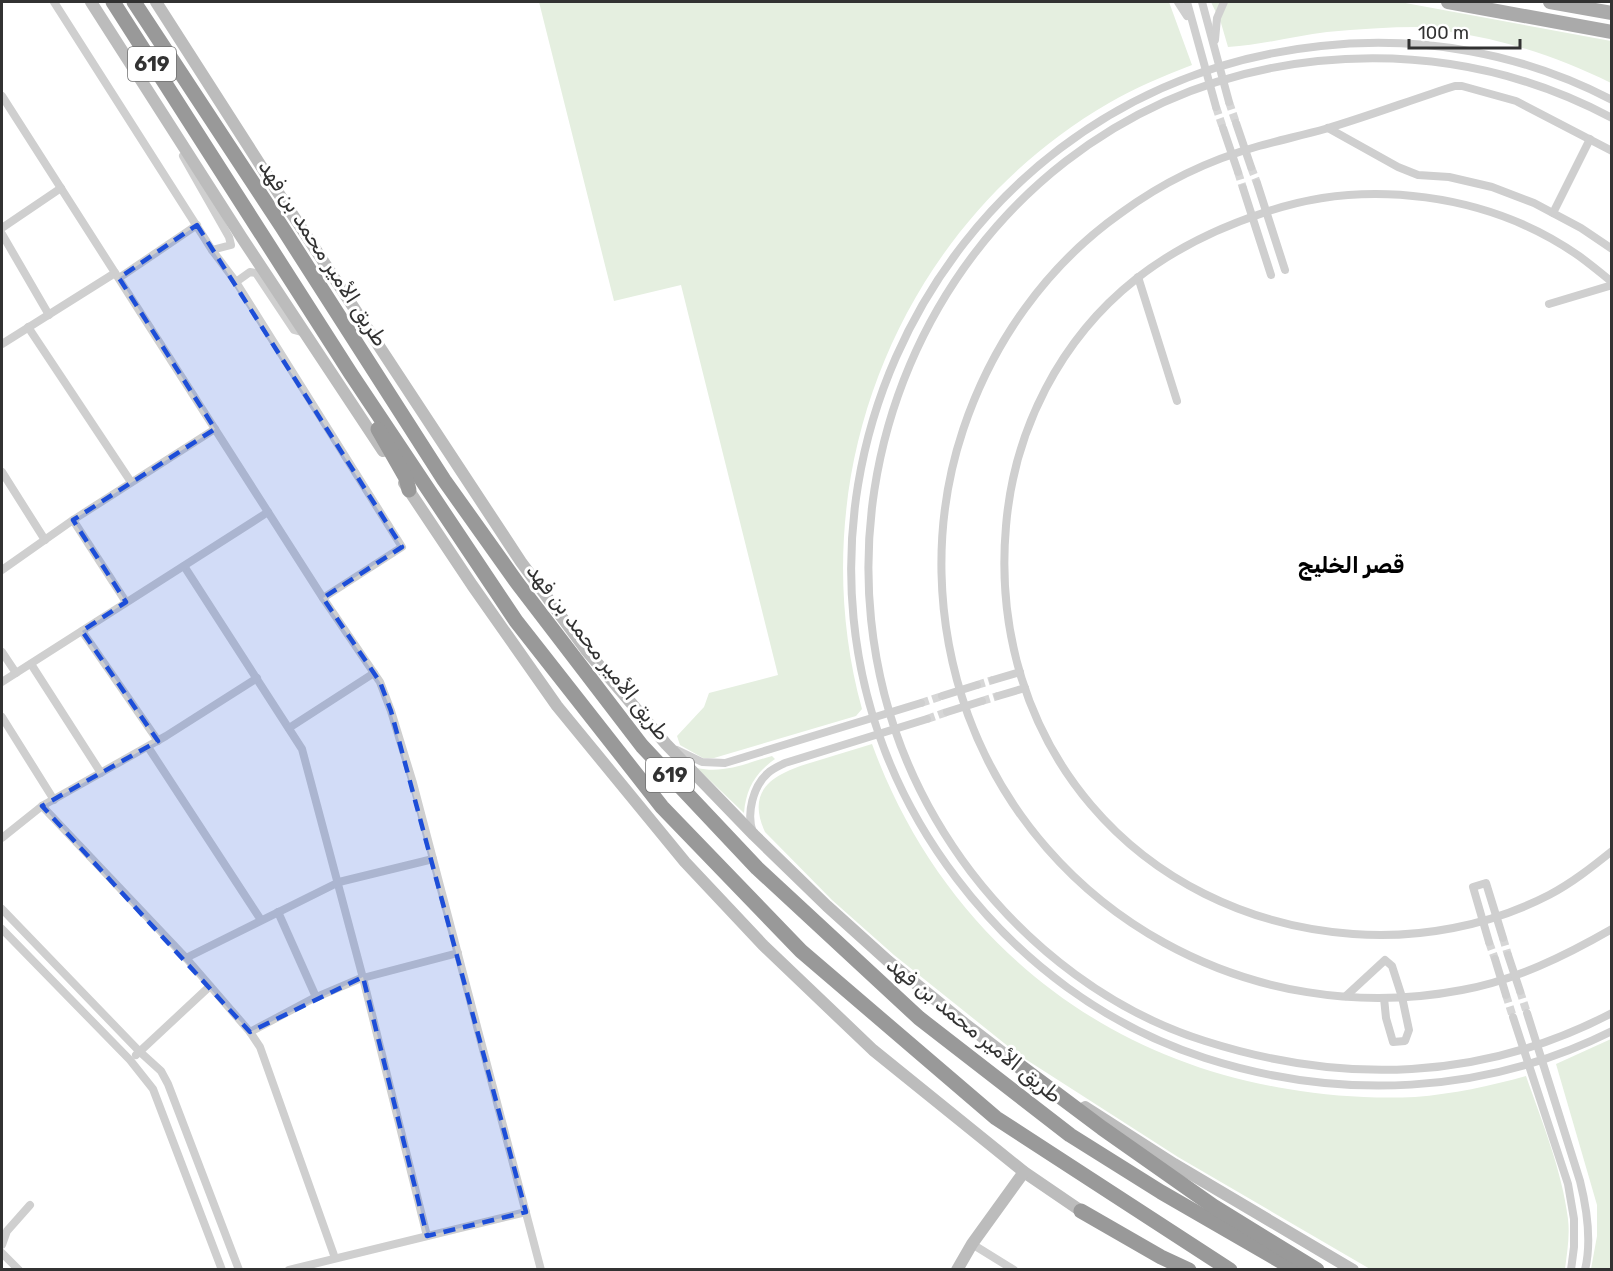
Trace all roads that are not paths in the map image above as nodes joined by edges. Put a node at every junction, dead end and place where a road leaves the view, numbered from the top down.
1 (54, 2) edge
2 (90, 2) edge
3 (113, 2) edge
4 (134, 2) edge
5 (156, 2) edge
6 (1202, 2) edge
7 (1224, 2) edge
8 (1448, 2) edge
9 (1550, 2) edge
10 (1183, 3) edge
11 (1611, 13) edge
12 (1611, 32) edge
13 (1214, 47) junction
14 (1220, 66) junction
15 (1206, 70) junction
16 (1225, 80) junction
17 (1211, 85) junction
18 (2, 96) edge
19 (1611, 100) edge
20 (1229, 102) tunnel mouth
21 (1216, 106) tunnel mouth
22 (1611, 118) edge
23 (1236, 123) tunnel mouth
24 (1222, 128) tunnel mouth
25 (1328, 128) junction
26 (175, 133) junction
27 (1590, 139) junction
28 (1247, 150) junction
29 (1611, 151) edge
30 (1233, 154) junction
31 (1251, 167) tunnel mouth
32 (1238, 172) tunnel mouth
33 (1257, 183) tunnel mouth
34 (61, 188) junction
35 (1243, 188) tunnel mouth
36 (1266, 212) junction
37 (1552, 213) junction
38 (1253, 216) junction
39 (197, 225) junction
40 (2, 228) edge
41 (2, 234) edge
42 (1611, 249) edge
43 (213, 250) junction
44 (1285, 270) dead end
45 (117, 275) junction
46 (1271, 275) dead end
47 (1138, 277) junction
48 (236, 282) junction
49 (1611, 283) edge
50 (1549, 304) dead end
51 (49, 315) junction
52 (28, 327) junction
53 (305, 333) junction
54 (2, 344) edge
55 (363, 391) junction
56 (1177, 401) dead end
57 (215, 429) junction
58 (2, 471) edge
59 (131, 482) junction
60 (409, 490) junction
61 (267, 512) junction
62 (73, 520) junction
63 (45, 540) junction
64 (184, 566) junction
65 (2, 570) edge
66 (323, 598) junction
67 (126, 602) junction
68 (82, 631) junction
69 (2, 652) edge
70 (31, 664) junction
71 (1020, 672) junction
72 (16, 673) junction
73 (374, 673) junction
74 (256, 678) junction
75 (993, 680) tunnel mouth
76 (2, 682) edge
77 (977, 685) tunnel mouth
78 (1025, 688) junction
79 (960, 691) junction
80 (942, 696) tunnel mouth
81 (998, 696) tunnel mouth
82 (982, 701) tunnel mouth
83 (921, 703) tunnel mouth
84 (965, 707) junction
85 (947, 712) tunnel mouth
86 (889, 713) junction
87 (2, 717) edge
88 (874, 718) junction
89 (927, 719) tunnel mouth
90 (289, 728) junction
91 (895, 729) junction
92 (880, 734) junction
93 (158, 741) junction
94 (666, 744) junction
95 (148, 747) junction
96 (101, 773) junction
97 (54, 800) junction
98 (42, 806) junction
99 (754, 835) junction
100 (2, 836) edge
101 (1611, 851) edge
102 (433, 859) junction
103 (339, 882) junction
104 (2, 909) edge
105 (278, 912) junction
106 (1497, 916) junction
107 (261, 920) junction
108 (1483, 920) junction
109 (2, 929) edge
110 (1611, 929) edge
111 (1503, 938) tunnel mouth
112 (1489, 942) tunnel mouth
113 (458, 953) junction
114 (1508, 955) tunnel mouth
115 (186, 958) junction
116 (1495, 959) tunnel mouth
117 (1516, 975) junction
118 (363, 978) junction
119 (1502, 980) junction
120 (210, 986) junction
121 (1520, 991) tunnel mouth
122 (1506, 995) tunnel mouth
123 (1346, 996) junction
124 (316, 997) junction
125 (1384, 998) junction
126 (1402, 998) junction
127 (1527, 1013) tunnel mouth
128 (1611, 1013) edge
129 (1513, 1017) tunnel mouth
130 (1611, 1031) edge
131 (250, 1032) junction
132 (1538, 1045) junction
133 (1524, 1049) junction
134 (139, 1051) junction
135 (129, 1060) junction
136 (1542, 1060) junction
137 (1014, 1062) junction
138 (1529, 1064) junction
139 (1024, 1172) junction
140 (1580, 1181) junction
141 (1568, 1184) junction
142 (30, 1205) dead end
143 (1081, 1211) junction
144 (526, 1212) junction
145 (426, 1236) junction
146 (972, 1244) junction
147 (2, 1245) edge
148 (2, 1253) edge
149 (335, 1258) junction
150 (19, 1269) edge
151 (222, 1269) edge
152 (239, 1269) edge
153 (289, 1269) edge
154 (541, 1269) edge
155 (957, 1269) edge
156 (1014, 1269) edge
157 (1170, 1269) edge
158 (1188, 1269) edge
159 (1230, 1269) edge
160 (1296, 1269) edge
161 (1317, 1269) edge
162 (1353, 1269) edge
163 (1571, 1269) edge
164 (1585, 1269) edge

1 - 39 street
2 - 26 main road
3 - 55 highway, طريق الأمير محمد بن فهد / 619
4 - 160 highway, طريق الأمير محمد بن فهد / 619
5 - 94 main road
6 - 13 street
7 - 13 street
8 - 12 main road
9 - 11 main road
10 - 15 street
13 - 14 street
14 - 15 street
14 - 16 street
14 - 19 street
15 - 17 street
15 - 88 street
16 - 17 street
16 - 20 street
16 - 22 street
17 - 21 street
17 - 86 street
18 - 34 street
23 - 28 street
24 - 30 street
25 - 27 street
25 - 28 street
25 - 37 street
26 - 43 street
26 - 53 main road
27 - 29 street
27 - 37 street
28 - 30 street
28 - 31 street
30 - 32 street
30 - 79 street
33 - 36 street
34 - 40 street
34 - 45 street
35 - 38 street
36 - 38 street
36 - 44 street
36 - 49 street
37 - 42 street
38 - 46 street
38 - 47 street
39 - 43 street
39 - 45 street
41 - 51 street
43 - 48 street
45 - 51 street
45 - 57 street
47 - 56 street
47 - 71 street
48 - 53 street
48 - 66 street
49 - 50 street
51 - 52 street
52 - 54 street
52 - 59 street
53 - 60 main road
55 - 60 highway
55 - 159 highway, طريق الأمير محمد بن فهد / 619
57 - 59 street
57 - 61 street
58 - 63 street
59 - 62 street
60 - 139 main road
61 - 64 street
61 - 66 street
62 - 63 street
62 - 67 street
63 - 65 street
64 - 67 street
64 - 74 street
66 - 73 street
67 - 68 street
68 - 70 street
68 - 93 street
69 - 72 street
70 - 72 street
70 - 96 street
71 - 75 street
71 - 78 street
72 - 76 street
73 - 90 street
73 - 102 street
74 - 90 street
74 - 93 street
77 - 79 street
78 - 81 street
78 - 108 street
79 - 80 street
79 - 84 street
82 - 84 street
83 - 86 street
84 - 85 street
84 - 123 street
86 - 88 street
86 - 91 street
87 - 97 street
88 - 92 street
88 - 94 street
89 - 91 street
90 - 103 street
91 - 92 street
91 - 133 street
92 - 99 street
92 - 138 street
93 - 95 street
94 - 99 main road
95 - 96 street
95 - 107 street
96 - 97 street
97 - 98 street
98 - 100 street
98 - 115 street
99 - 137 main road
101 - 106 street
102 - 103 street
102 - 113 street
103 - 105 street
103 - 118 street
104 - 134 street
105 - 107 street
105 - 124 street
106 - 108 street
106 - 108 street
106 - 111 street
107 - 115 street
108 - 112 street
109 - 135 street
110 - 117 street
113 - 118 street
113 - 144 street
114 - 117 street
115 - 120 street
116 - 119 street
117 - 119 street
117 - 121 street
118 - 124 street
118 - 145 street
119 - 122 street
119 - 126 street
120 - 131 street
120 - 134 street
123 - 125 street
123 - 126 street
124 - 131 street
125 - 126 street
125 - 126 street
127 - 132 street
128 - 132 street
129 - 133 street
130 - 136 street
131 - 149 street
132 - 133 street
132 - 136 street
133 - 138 street
134 - 135 street
134 - 152 street
135 - 151 street
136 - 138 street
136 - 140 street
137 - 161 highway
137 - 162 main road
138 - 141 street
139 - 143 main road
139 - 146 main road
140 - 141 street
140 - 164 street
141 - 163 street
142 - 147 street
143 - 157 main road
143 - 158 highway
144 - 145 street
144 - 154 street
145 - 149 street
146 - 155 main road
146 - 156 street
148 - 150 street
149 - 153 street

